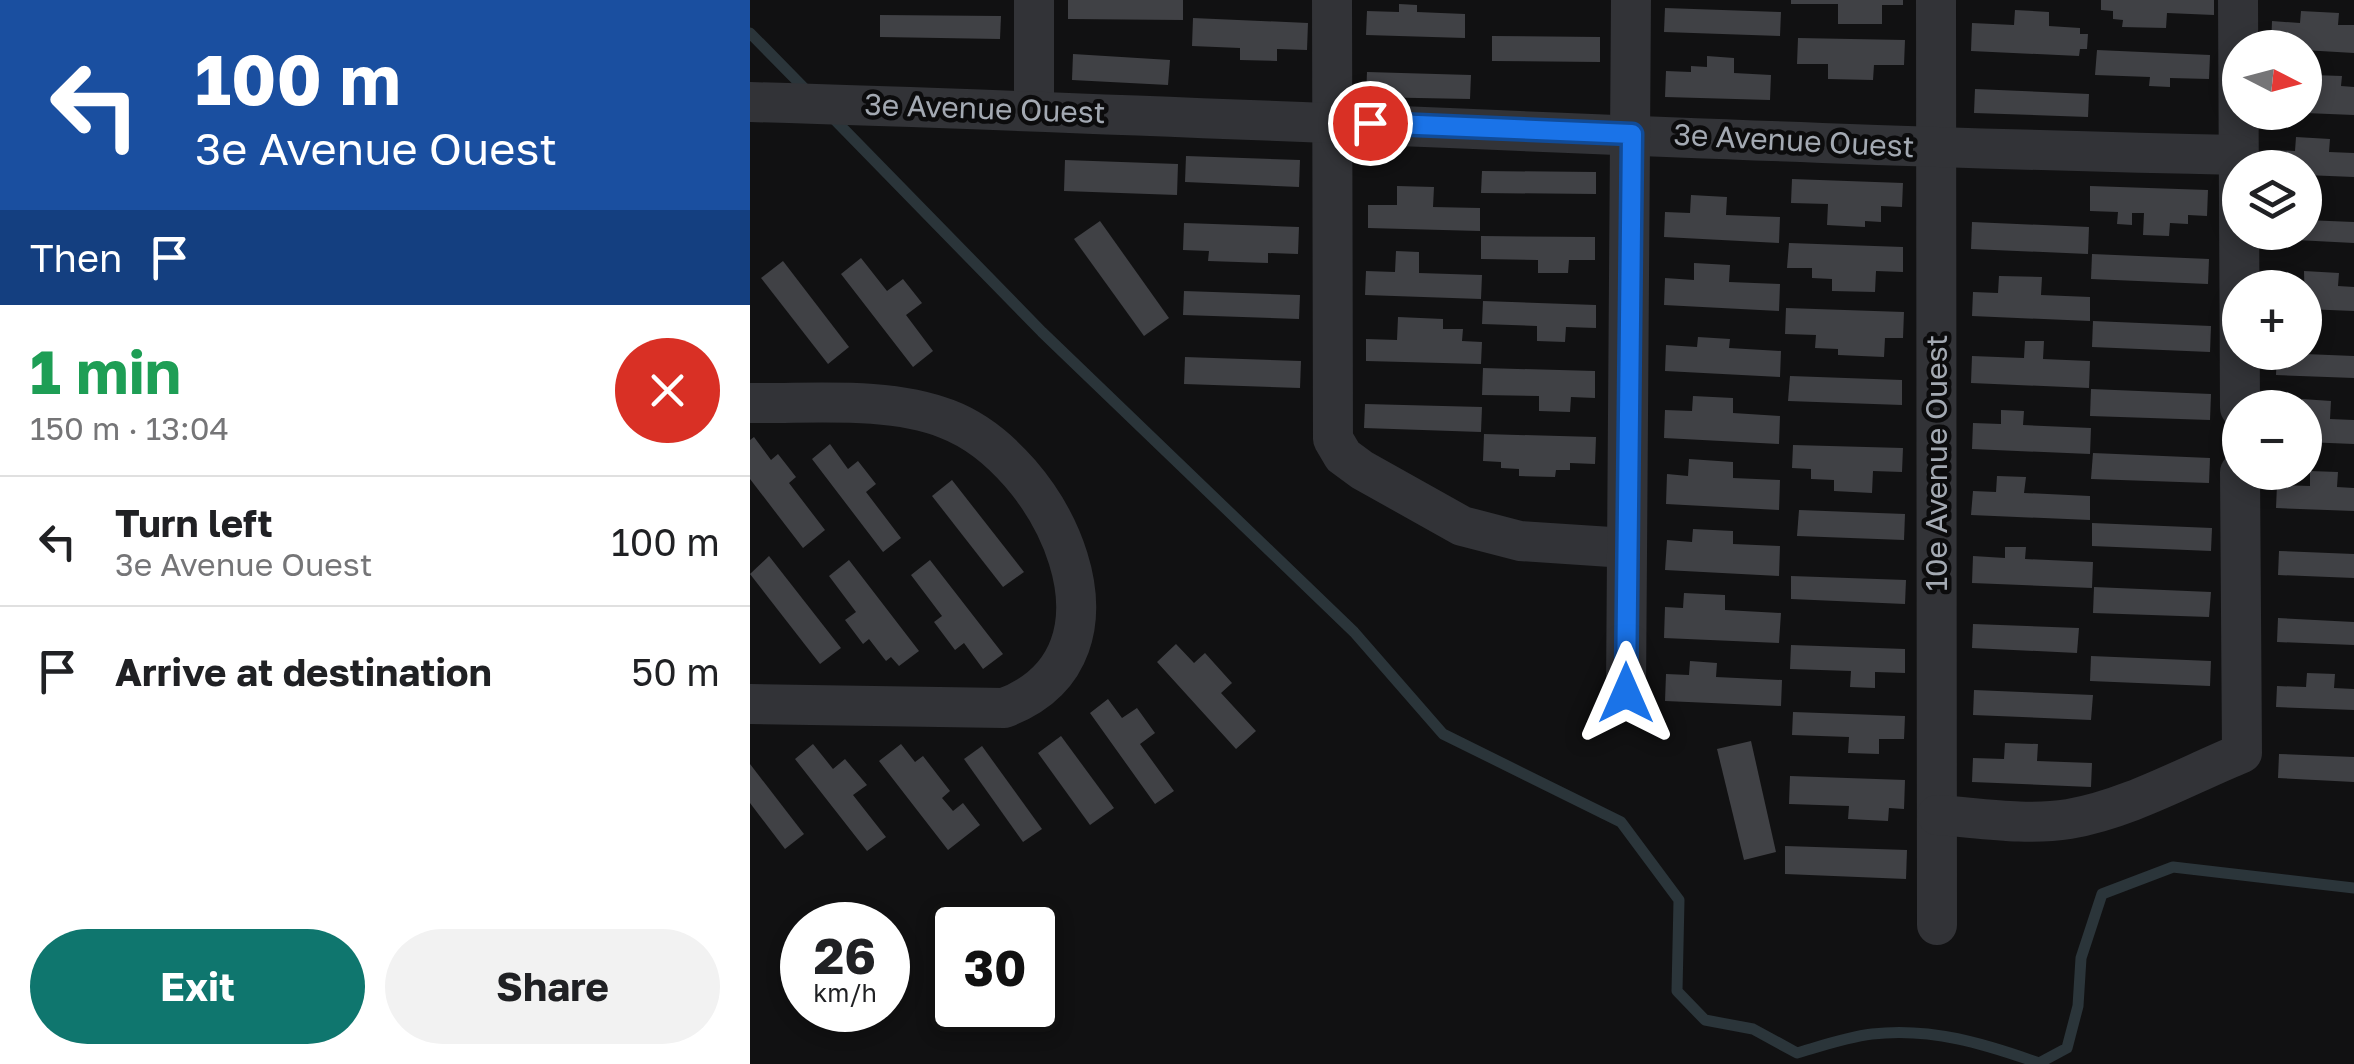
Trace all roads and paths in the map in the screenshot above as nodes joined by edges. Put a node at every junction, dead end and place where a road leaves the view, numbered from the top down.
1 (1034, 0) edge
2 (1332, 0) edge
3 (1631, 0) edge
4 (1936, 0) edge
5 (2238, 0) edge
6 (768, 102) edge
7 (1034, 110) junction
8 (1332, 122) junction
9 (1632, 134) junction
10 (1937, 148) junction
11 (2239, 150) edge
12 (2222, 155) edge
13 (2239, 250) edge
14 (2240, 390) edge
15 (750, 403) edge
16 (2240, 490) edge
17 (1626, 548) junction
18 (1626, 693) dead end
19 (750, 704) edge
20 (1938, 815) junction
21 (1938, 926) dead end

1 - 7 street
2 - 8 street
3 - 9 street
4 - 10 street, 10e Avenue Ouest
5 - 11 street
6 - 7 street, 3e Avenue Ouest
7 - 8 street, 3e Avenue Ouest
8 - 9 street, 3e Avenue Ouest
8 - 17 street
9 - 10 street, 3e Avenue Ouest
9 - 17 street
10 - 12 street, 3e Avenue Ouest
10 - 20 street, 10e Avenue Ouest
13 - 14 street
15 - 19 street
16 - 20 street
17 - 18 street
20 - 21 street, 10e Avenue Ouest

